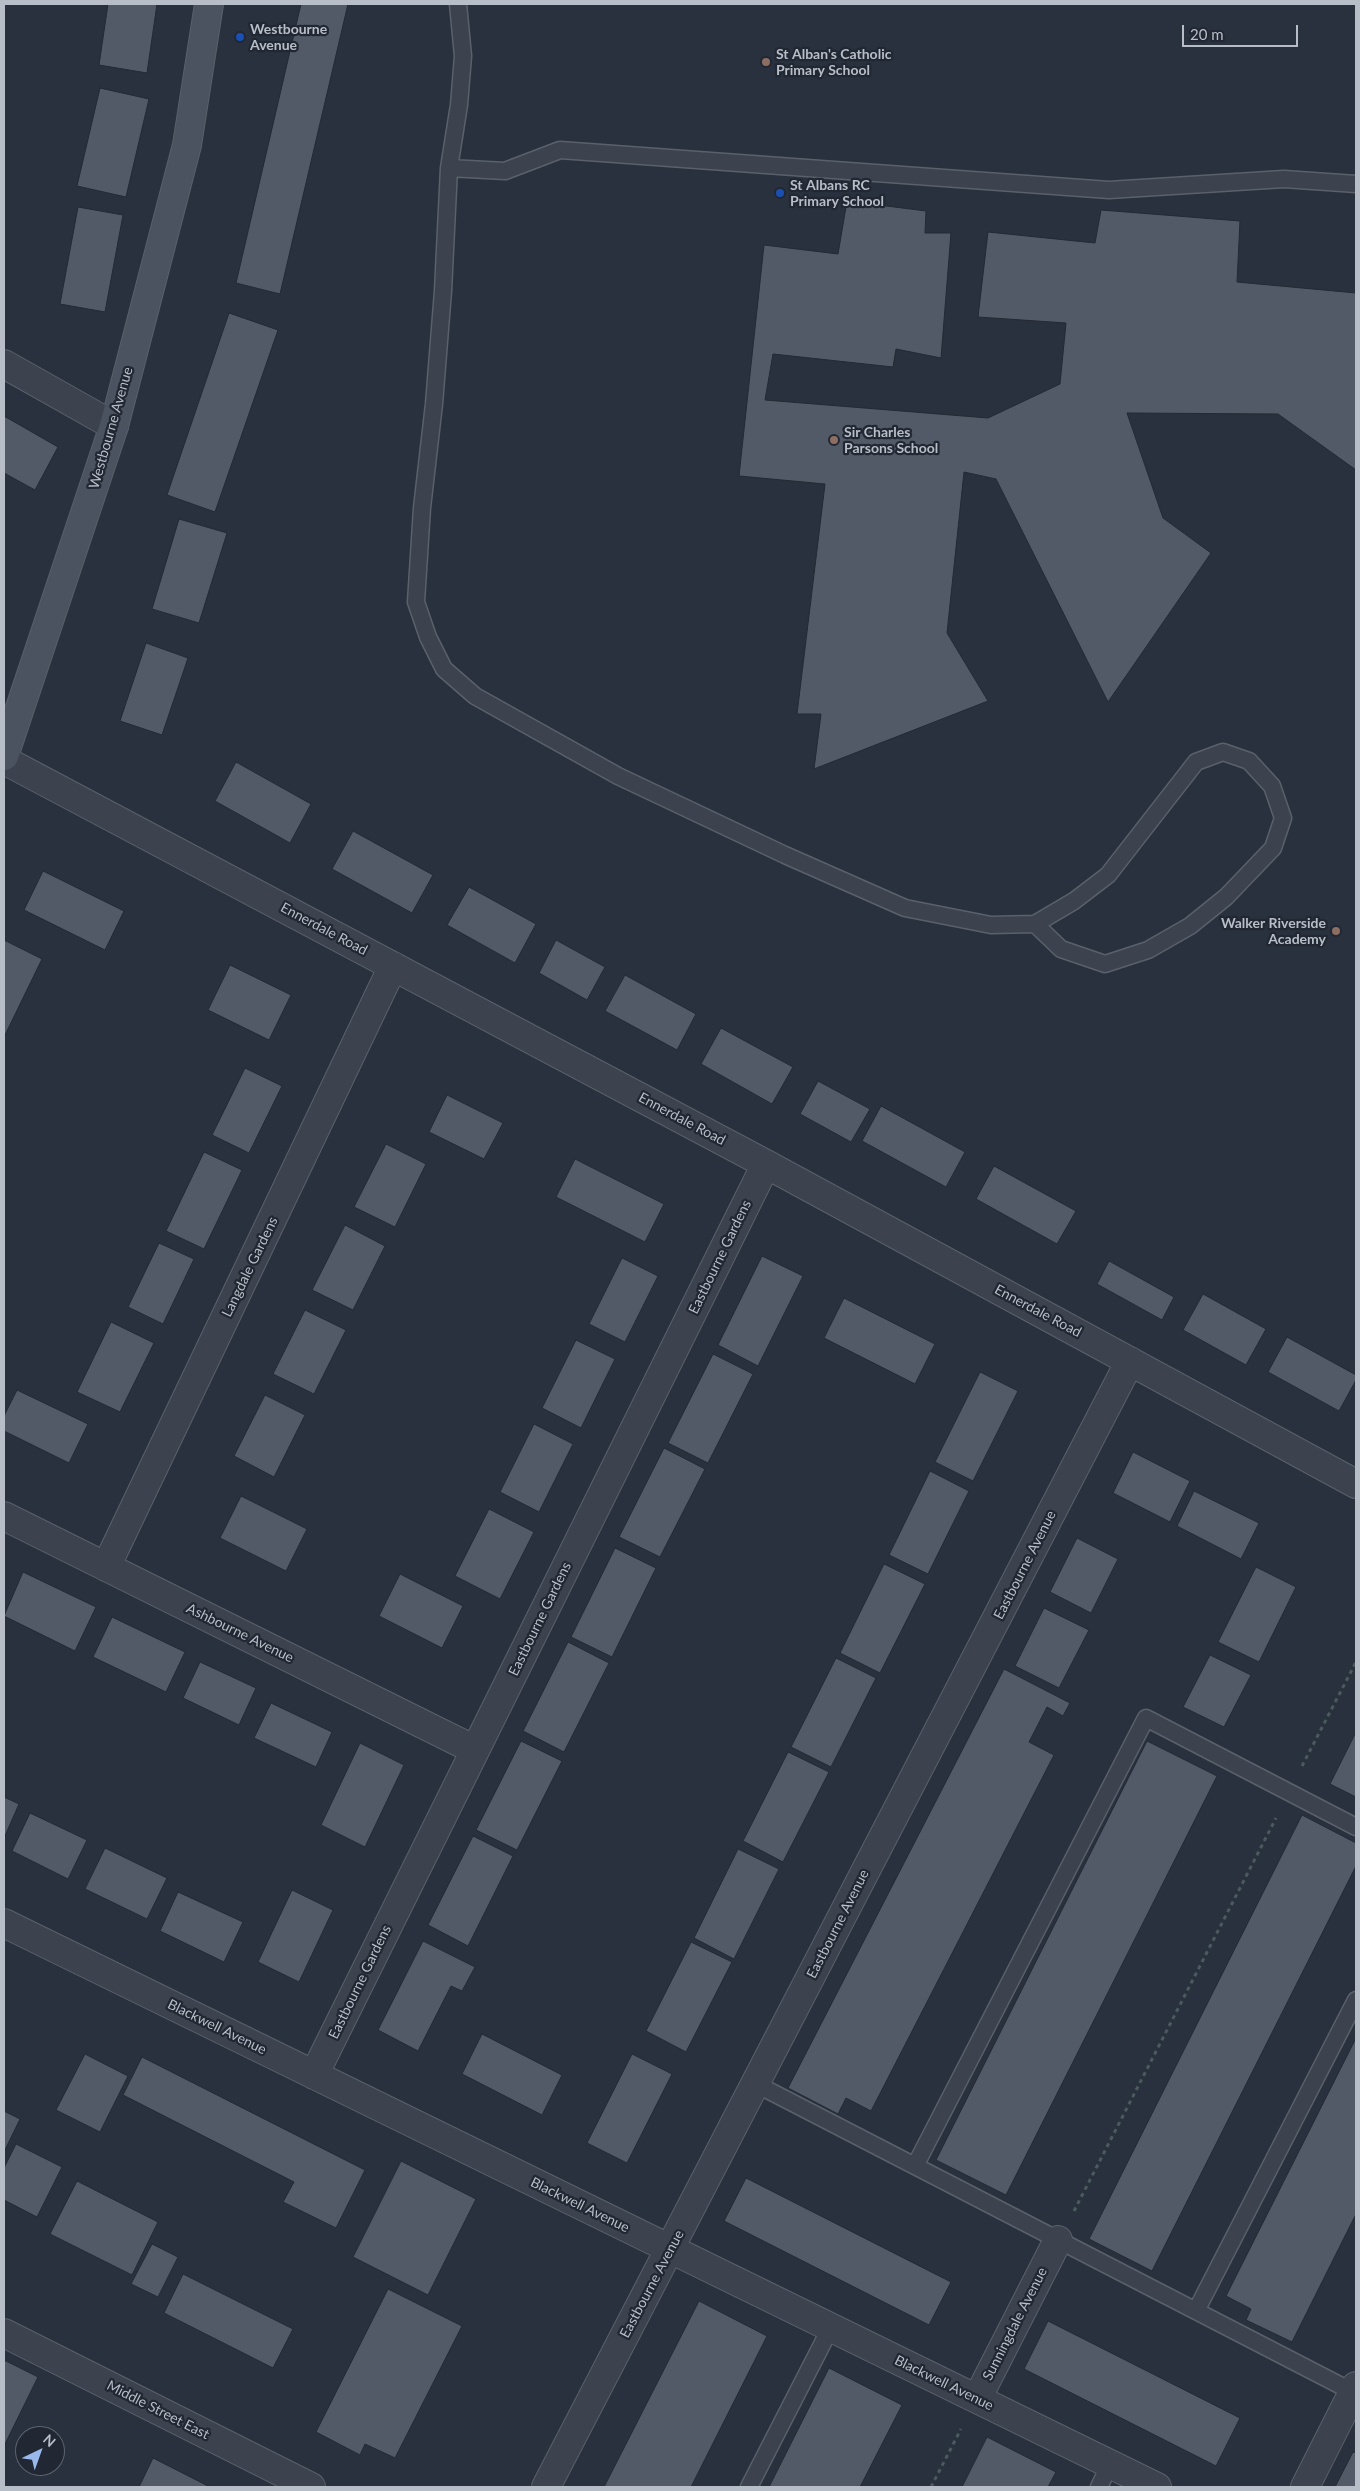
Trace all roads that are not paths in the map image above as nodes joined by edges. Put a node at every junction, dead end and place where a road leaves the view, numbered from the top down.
1 (209, 4) edge
2 (458, 4) edge
3 (449, 168) junction
4 (1356, 184) edge
5 (4, 364) edge
6 (114, 426) junction
7 (4, 758) edge
8 (1035, 924) junction
9 (393, 966) junction
10 (766, 1164) junction
11 (1130, 1361) junction
12 (1356, 1484) edge
13 (4, 1516) edge
14 (106, 1567) junction
15 (475, 1750) junction
16 (1356, 1827) edge
17 (4, 1923) edge
18 (1356, 2000) edge
19 (314, 2075) junction
20 (756, 2084) junction
21 (915, 2166) junction
22 (1058, 2240) junction
23 (670, 2249) junction
24 (1196, 2311) junction
25 (830, 2327) junction
26 (4, 2333) edge
27 (1355, 2389) edge
28 (977, 2399) junction
29 (1104, 2476) edge
30 (311, 2487) edge
31 (546, 2487) edge
32 (749, 2487) edge
33 (1157, 2487) edge
34 (1305, 2487) edge

1 - 6 street, Westbourne Avenue
2 - 3 lane
3 - 4 lane
3 - 8 lane
5 - 6 street
6 - 7 street, Westbourne Avenue
7 - 9 street, Ennerdale Road
8 - 8 lane
9 - 10 street, Ennerdale Road
9 - 14 street, Langdale Gardens
10 - 11 street, Ennerdale Road
10 - 15 street, Eastbourne Gardens
11 - 12 street, Ennerdale Road
11 - 20 street, Eastbourne Avenue
13 - 14 street, Ashbourne Avenue
14 - 15 street, Ashbourne Avenue
15 - 19 street, Eastbourne Gardens
16 - 21 lane
17 - 19 street, Blackwell Avenue
18 - 24 lane
19 - 23 street, Blackwell Avenue
20 - 21 lane
20 - 23 street, Eastbourne Avenue
21 - 22 lane
22 - 24 lane
22 - 28 street, Sunningdale Avenue
23 - 25 street, Blackwell Avenue
23 - 31 street, Eastbourne Avenue
24 - 27 lane
25 - 28 street, Blackwell Avenue
25 - 32 lane
26 - 30 street, Middle Street East
27 - 34 street
28 - 29 street, Blackwell Avenue
29 - 33 street, Blackwell Avenue

